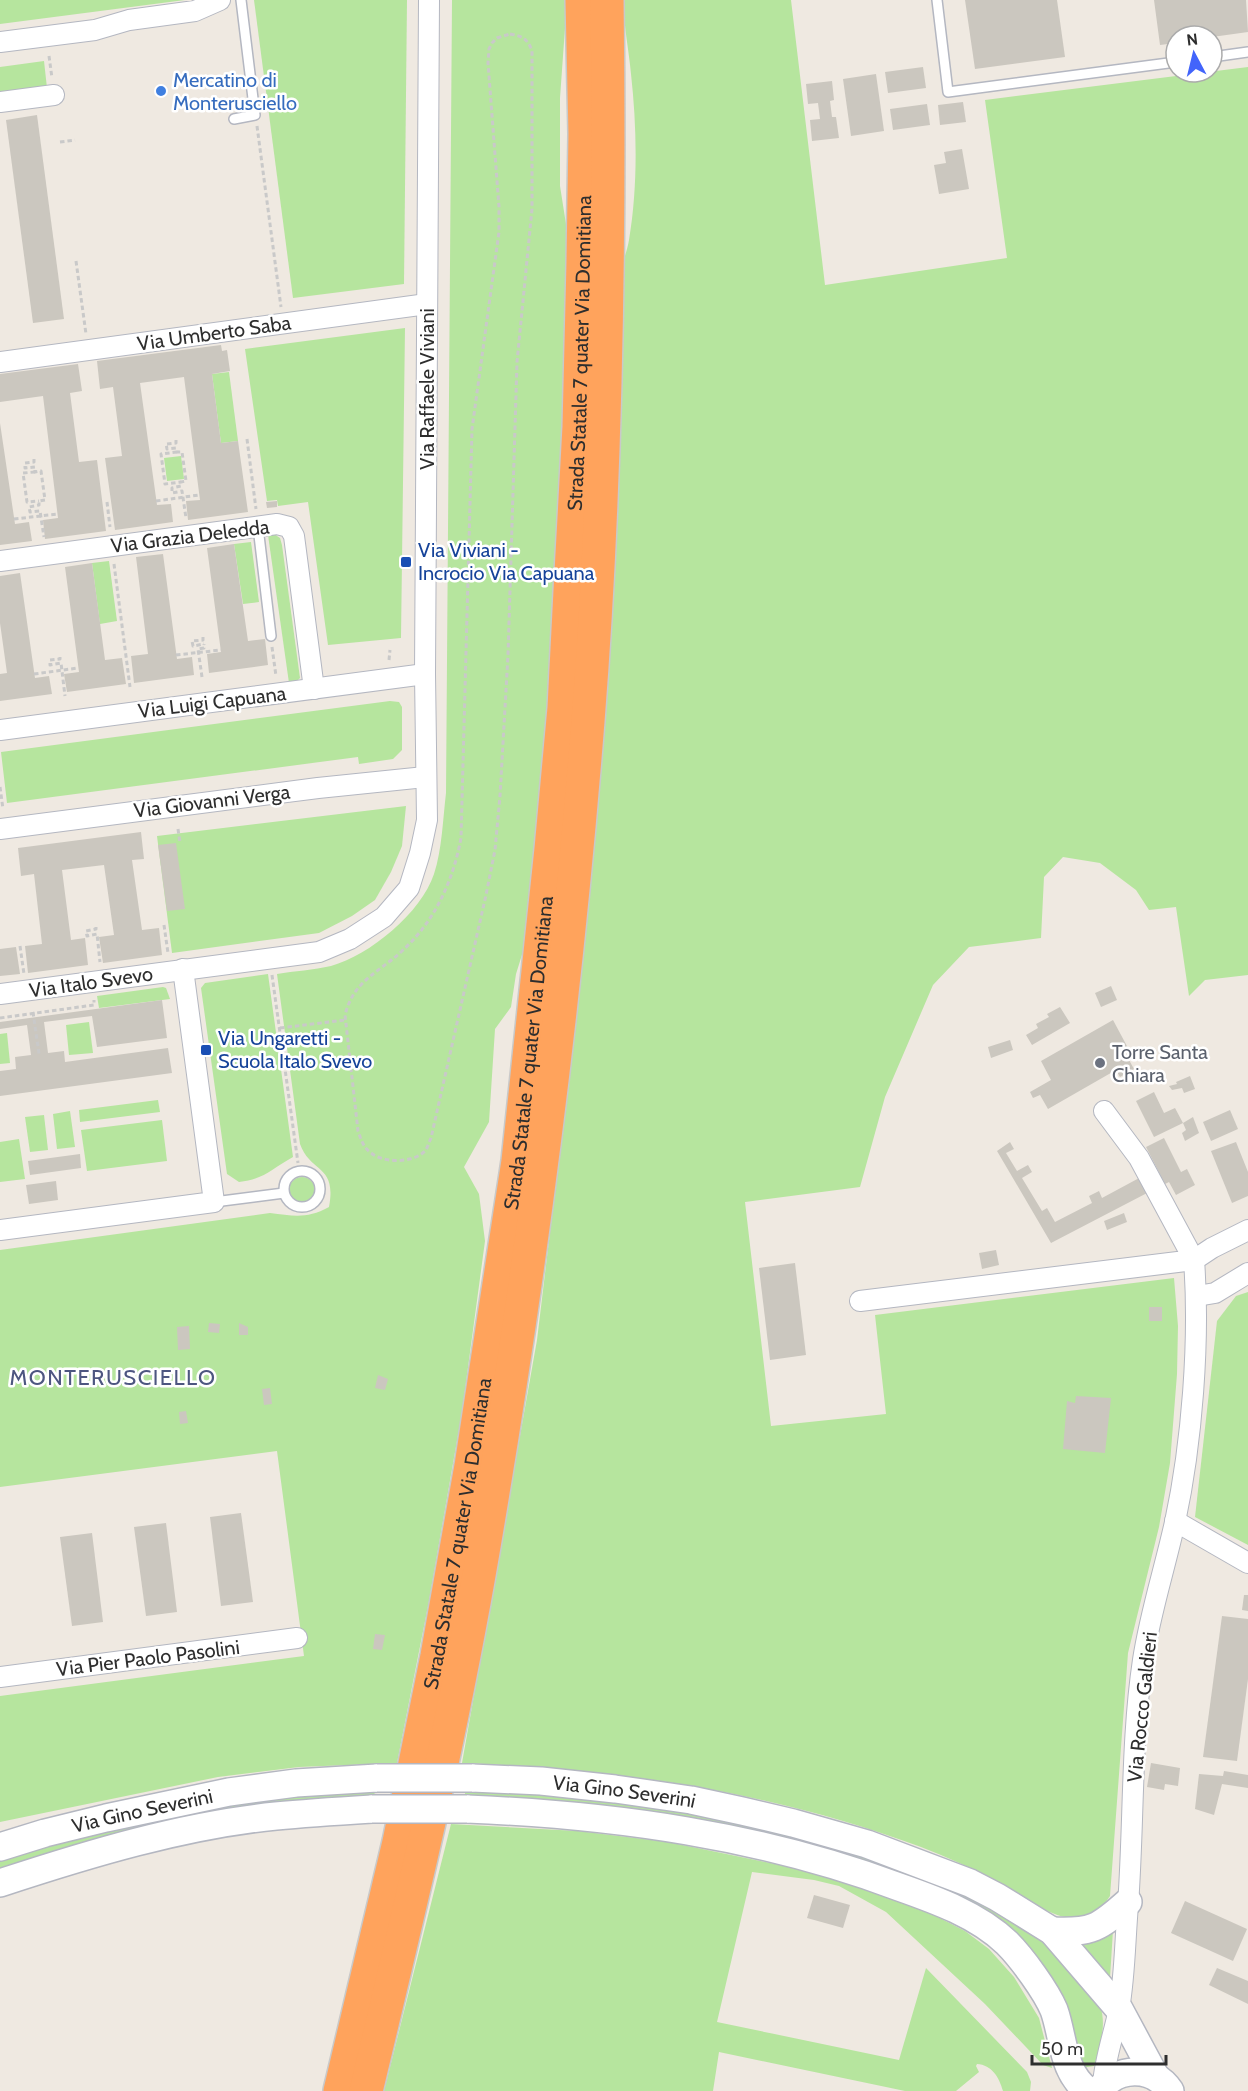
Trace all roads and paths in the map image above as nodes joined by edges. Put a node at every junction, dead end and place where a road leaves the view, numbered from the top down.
1 (220, 0) edge
2 (241, 0) edge
3 (429, 0) edge
4 (582, 0) edge
5 (607, 0) edge
6 (937, 0) edge
7 (0, 42) edge
8 (1248, 52) edge
9 (1224, 55) edge
10 (49, 56) dead end
11 (1164, 64) edge
12 (51, 74) dead end
13 (54, 95) dead end
14 (0, 102) edge
15 (255, 115) junction
16 (234, 119) dead end
17 (75, 140) dead end
18 (60, 142) dead end
19 (76, 261) dead end
20 (428, 304) junction
21 (281, 308) dead end
22 (86, 335) dead end
23 (0, 362) edge
24 (247, 439) dead end
25 (176, 440) dead end
26 (177, 452) junction
27 (34, 459) dead end
28 (35, 472) junction
29 (181, 482) junction
30 (199, 495) dead end
31 (183, 497) junction
32 (39, 501) junction
33 (156, 501) dead end
34 (107, 502) dead end
35 (58, 514) dead end
36 (41, 516) junction
37 (14, 519) dead end
38 (257, 520) junction
39 (187, 523) dead end
40 (111, 533) dead end
41 (44, 542) dead end
42 (114, 558) dead end
43 (0, 561) edge
44 (271, 636) joint
45 (203, 637) dead end
46 (221, 650) dead end
47 (199, 652) junction
48 (176, 655) dead end
49 (60, 657) dead end
50 (78, 668) dead end
51 (274, 668) dead end
52 (62, 670) junction
53 (34, 674) dead end
54 (425, 674) junction
55 (202, 677) dead end
56 (130, 687) dead end
57 (314, 689) junction
58 (65, 696) dead end
59 (0, 730) edge
60 (425, 777) junction
61 (0, 787) edge
62 (3, 809) dead end
63 (0, 829) edge
64 (178, 829) dead end
65 (180, 843) dead end
66 (164, 925) dead end
67 (96, 927) dead end
68 (20, 946) dead end
69 (176, 963) junction
70 (101, 966) dead end
71 (272, 970) dead end
72 (24, 976) dead end
73 (93, 993) dead end
74 (0, 994) edge
75 (34, 1014) junction
76 (0, 1018) edge
77 (345, 1020) junction
78 (280, 1028) junction
79 (39, 1054) dead end
80 (1104, 1111) dead end
81 (298, 1163) dead end
82 (284, 1193) dead end
83 (214, 1202) junction
84 (0, 1230) edge
85 (1248, 1230) edge
86 (1194, 1260) junction
87 (1248, 1273) edge
88 (1197, 1296) junction
89 (860, 1301) dead end
90 (1175, 1521) junction
91 (1248, 1563) edge
92 (297, 1638) dead end
93 (0, 1677) edge
94 (0, 1847) edge
95 (12, 1880) edge
96 (1128, 1902) junction
97 (0, 1903) edge
98 (1052, 1931) junction
99 (1119, 2009) junction
100 (1068, 2078) edge
101 (1168, 2086) edge
102 (1097, 2089) edge
103 (340, 2091) edge
104 (366, 2091) edge

1 - 7 street
2 - 15 lane
3 - 20 street, Via Raffaele Viviani
4 - 103 highway, Strada Statale 7 quater Via Domitiana
5 - 104 highway, Strada Statale 7 quater Via Domitiana
6 - 11 lane
8 - 9 lane
10 - 12 path
13 - 14 street
15 - 16 lane
15 - 21 path
17 - 18 path
19 - 22 path
20 - 23 street, Via Umberto Saba
20 - 54 street, Via Raffaele Viviani
24 - 38 path
25 - 26 path
26 - 29 path
26 - 29 path
27 - 28 path
28 - 32 path
28 - 32 path
29 - 31 path
30 - 31 path
31 - 33 path
31 - 39 path
32 - 36 path
34 - 40 path
35 - 36 path
36 - 37 path
36 - 41 path
38 - 43 street, Via Grazia Deledda
38 - 44 lane
38 - 57 street, Via Grazia Deledda
42 - 56 path
44 - 51 path
45 - 47 path
46 - 47 path
47 - 48 path
47 - 55 path
49 - 52 path
50 - 52 path
52 - 53 path
52 - 58 path
54 - 57 street, Via Luigi Capuana
54 - 60 street, Via Raffaele Viviani
57 - 59 street, Via Luigi Capuana
60 - 63 street, Via Giovanni Verga
60 - 69 street, Via Italo Svevo
61 - 62 path
64 - 65 path
66 - 69 path
67 - 70 path
68 - 72 path
69 - 74 street, Via Italo Svevo
69 - 83 street
71 - 78 path
73 - 75 path
75 - 76 path
75 - 79 path
77 - 77 path
77 - 78 path
78 - 81 path
80 - 86 street
82 - 83 lane
83 - 84 street
85 - 86 street
86 - 88 street, Via Rocco Galdieri
86 - 89 street
87 - 88 street
88 - 90 street, Via Rocco Galdieri
90 - 91 street
90 - 96 street, Via Rocco Galdieri
92 - 93 street, Via Pier Paolo Pasolini
94 - 98 street, Via Gino Severini, bridge
95 - 97 street
95 - 100 street, Via Gino Severini, bridge
96 - 98 street
96 - 99 street, Via Rocco Galdieri
98 - 99 street, Via Gino Severini
99 - 101 street, Via Gino Severini
99 - 102 street, Via Rocco Galdieri
100 - 102 street, Via Gino Severini
101 - 102 street

